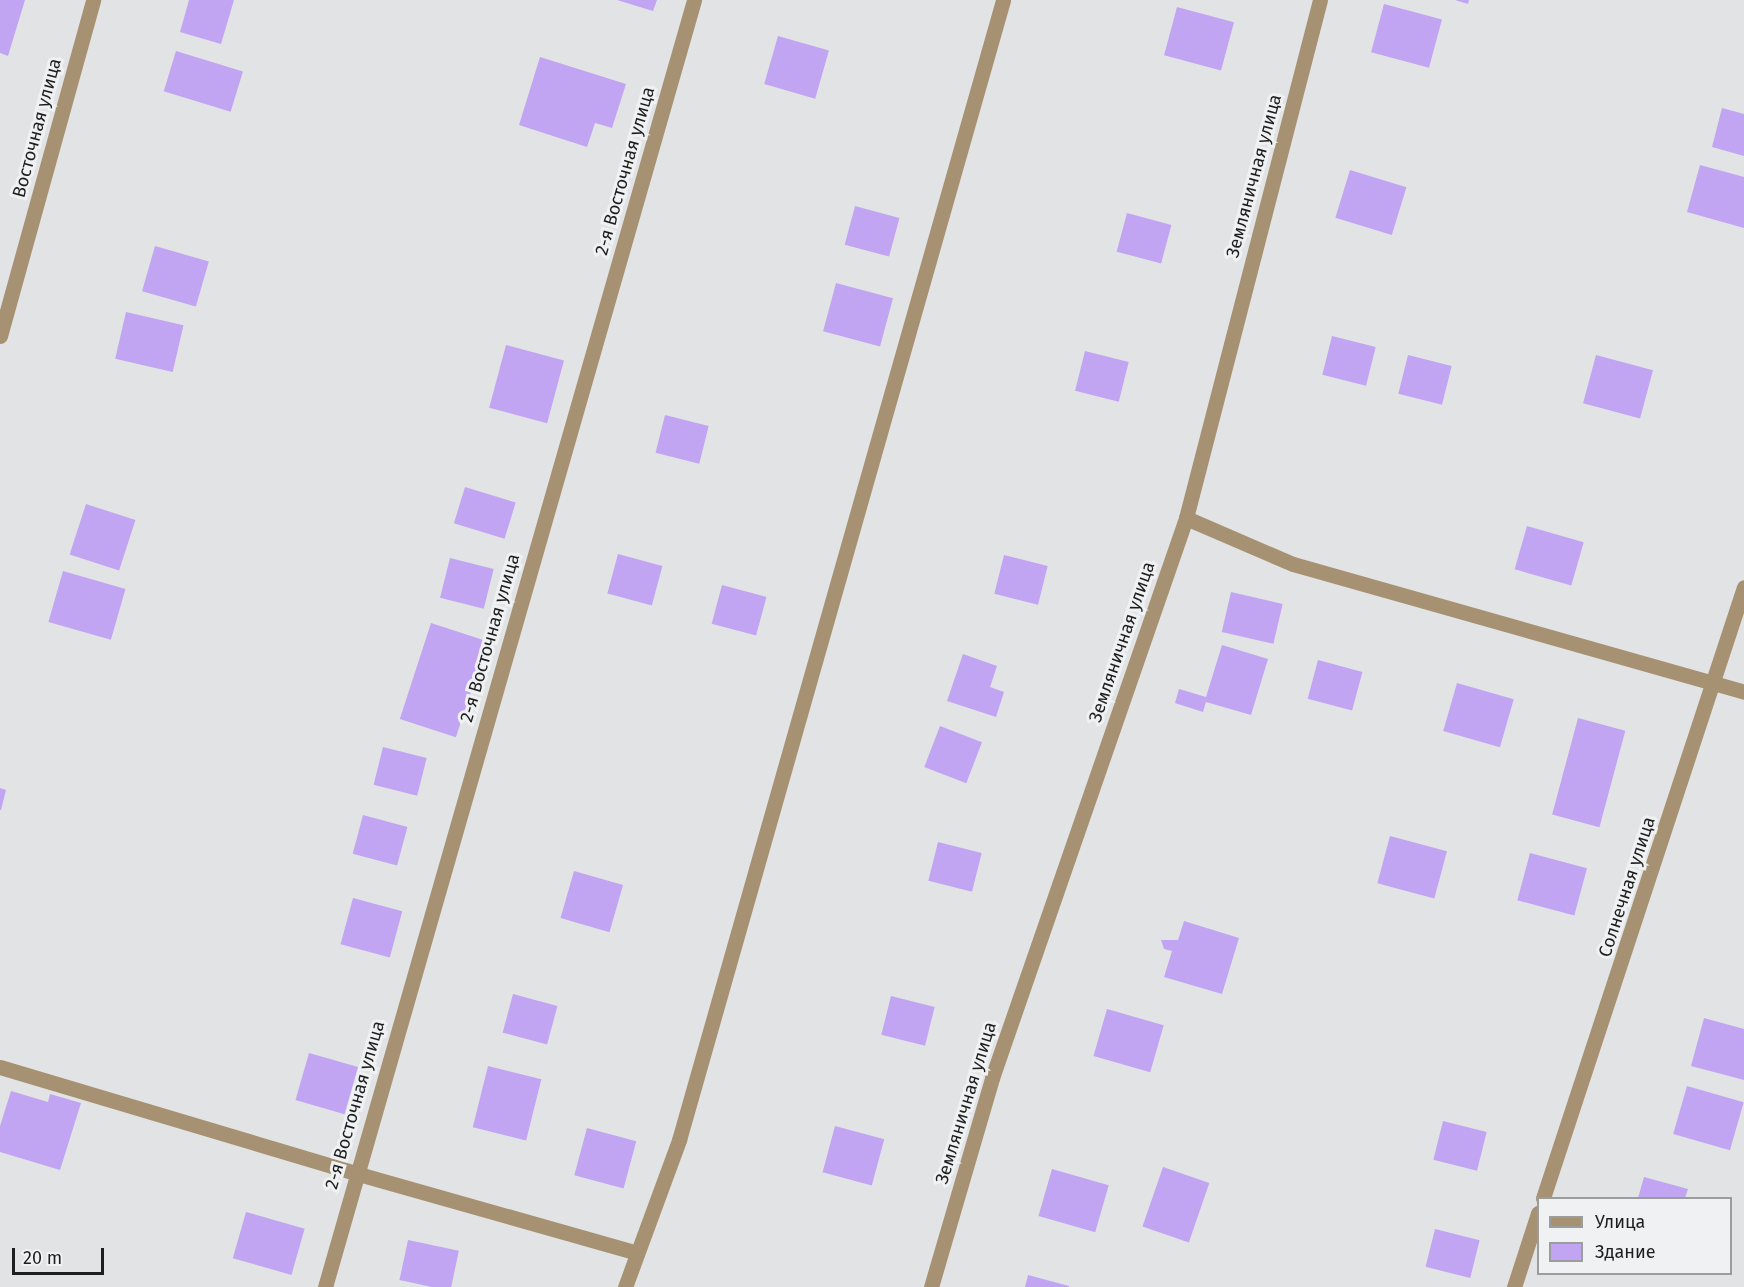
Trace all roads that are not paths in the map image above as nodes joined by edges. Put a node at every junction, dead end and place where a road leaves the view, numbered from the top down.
1 (93, 0) edge
2 (694, 0) edge
3 (1003, 0) edge
4 (1320, 0) edge
5 (0, 336) edge
6 (1186, 518) junction
7 (1744, 588) edge
8 (1715, 684) junction
9 (1744, 692) edge
10 (0, 1067) edge
11 (355, 1173) junction
12 (1543, 1197) edge
13 (1537, 1219) edge
14 (635, 1252) junction
15 (325, 1287) edge
16 (625, 1287) edge
17 (931, 1287) edge
18 (1514, 1287) edge

1 - 5 street, Восточная улица
2 - 11 street, 2-я Восточная улица
3 - 14 street
4 - 6 street, Земляничная улица
6 - 8 street
6 - 17 street, Земляничная улица
7 - 8 street, Солнечная улица
8 - 9 street
8 - 12 street, Солнечная улица
10 - 11 street
11 - 14 street
11 - 15 street, 2-я Восточная улица
13 - 18 street
14 - 16 street

